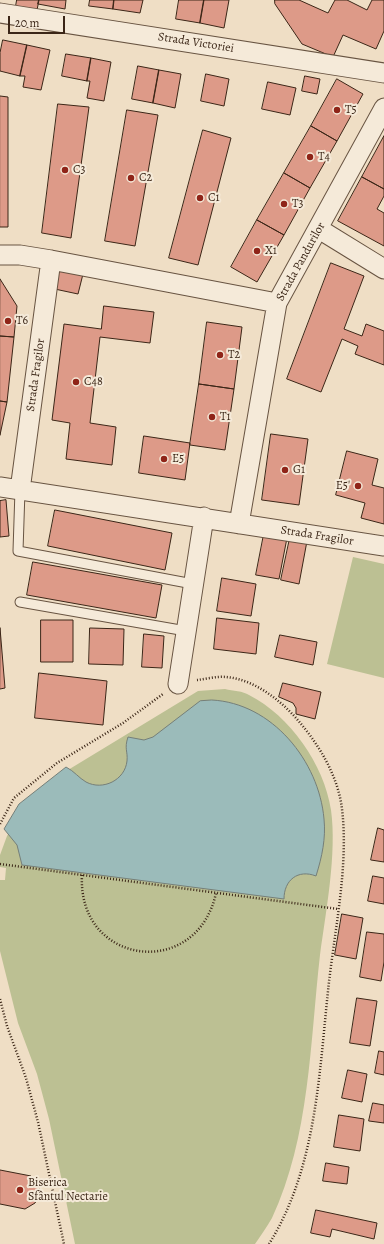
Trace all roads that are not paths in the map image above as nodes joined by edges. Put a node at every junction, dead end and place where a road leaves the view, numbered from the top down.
1 (6, 9) edge
2 (384, 73) edge
3 (384, 108) edge
4 (319, 229) junction
5 (0, 254) edge
6 (51, 260) junction
7 (384, 269) edge
8 (277, 303) junction
9 (0, 486) edge
10 (20, 490) junction
11 (204, 517) junction
12 (239, 524) junction
13 (384, 546) edge
14 (193, 584) junction
15 (20, 602) dead end
16 (186, 631) junction
17 (178, 684) road end

1 - 2 street, Strada Victoriei
3 - 4 street, Strada Pandurilor
4 - 7 street
4 - 8 street, Strada Pandurilor
5 - 6 street
6 - 8 street
6 - 10 street, Strada Fragilor
8 - 12 street, Strada Pandurilor
9 - 10 street, Strada Fragilor
10 - 11 street, Strada Fragilor
10 - 14 lane
11 - 12 street, Strada Fragilor
11 - 14 street
12 - 13 street, Strada Fragilor
14 - 16 street
15 - 16 lane
16 - 17 street

